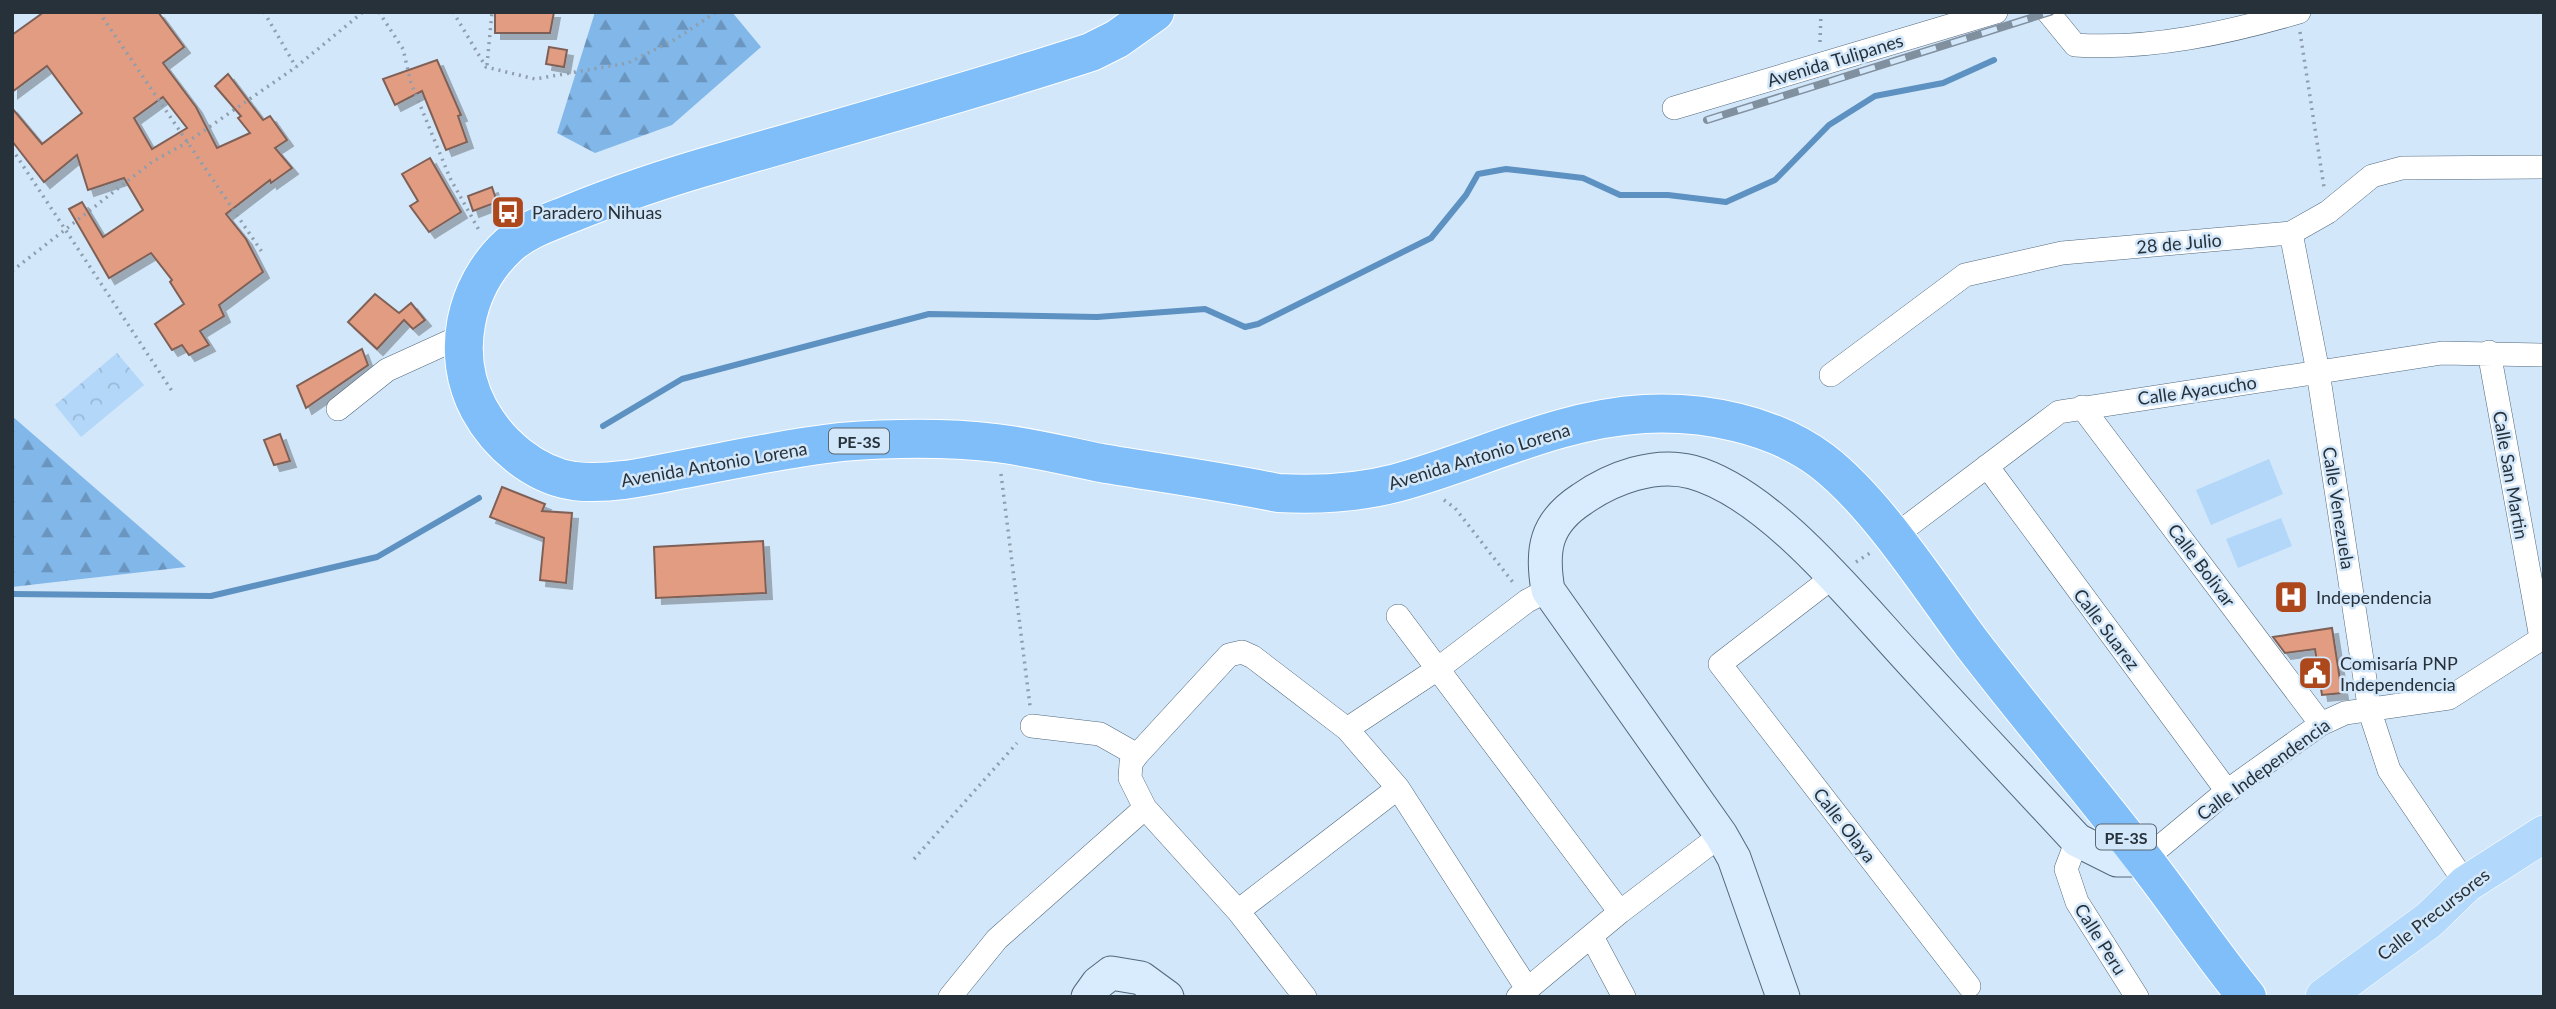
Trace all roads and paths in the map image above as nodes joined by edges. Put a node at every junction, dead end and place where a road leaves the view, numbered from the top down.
1 (99, 12) edge
2 (264, 12) edge
3 (363, 12) edge
4 (379, 12) edge
5 (453, 12) edge
6 (492, 12) edge
7 (716, 12) edge
8 (1155, 12) edge
9 (1821, 12) edge
10 (1996, 12) edge
11 (2048, 12) edge
12 (2298, 12) edge
13 (1818, 65) junction
14 (296, 67) junction
15 (486, 67) junction
16 (1674, 108) dead end
17 (186, 143) junction
18 (12, 149) edge
19 (2544, 167) edge
20 (2328, 212) junction
21 (65, 228) junction
22 (2291, 233) junction
23 (262, 252) dead end
24 (497, 260) junction
25 (12, 271) edge
26 (464, 335) junction
27 (2489, 352) junction
28 (2544, 355) edge
29 (2318, 372) junction
30 (1831, 375) dead end
31 (172, 391) dead end
32 (2082, 407) junction
33 (338, 409) dead end
34 (998, 443) junction
35 (1986, 466) junction
36 (1414, 477) junction
37 (1892, 538) junction
38 (1833, 577) junction
39 (1538, 596) junction
40 (1398, 616) dead end
41 (2543, 638) edge
42 (1438, 668) junction
43 (2370, 712) junction
44 (2321, 724) junction
45 (1032, 726) junction
46 (1347, 729) junction
47 (1137, 755) junction
48 (1398, 788) junction
49 (2228, 791) junction
50 (1145, 808) junction
51 (2544, 834) edge
52 (1721, 835) junction
53 (2077, 840) junction
54 (914, 859) dead end
55 (2144, 860) junction
56 (2466, 884) junction
57 (1238, 911) junction
58 (1620, 912) junction
59 (1592, 937) junction
60 (1969, 986) dead end
61 (1523, 993) edge
62 (2244, 993) edge
63 (950, 997) edge
64 (1088, 997) edge
65 (1167, 997) edge
66 (1305, 997) edge
67 (1624, 997) edge
68 (1783, 997) edge
69 (2137, 997) edge
70 (2324, 997) edge

1 - 17 path
2 - 14 path
3 - 14 path
4 - 24 path
5 - 15 path
6 - 15 path
7 - 15 path
8 - 24 highway, Avenida Antonio Lorena / PE-3S
9 - 13 path
10 - 13 street, Avenida Tulipanes
11 - 12 street
12 - 20 path
13 - 16 street, Avenida Tulipanes
14 - 17 path
17 - 21 path
17 - 23 path
18 - 21 path
19 - 20 street, 28 de Julio
20 - 22 street, 28 de Julio
21 - 25 path
21 - 31 path
22 - 29 street, Calle Venezuela
22 - 30 street, 28 de Julio
24 - 26 highway, Avenida Antonio Lorena / PE-3S
26 - 33 street
26 - 34 highway, Avenida Antonio Lorena / PE-3S
27 - 28 street, Calle Ayacucho
27 - 29 street, Calle Ayacucho
27 - 41 street, Calle San Martin
29 - 32 street, Calle Ayacucho
29 - 43 street, Calle Venezuela
32 - 35 street, Calle Ayacucho
32 - 44 street, Calle Bolivar
34 - 36 highway, Avenida Antonio Lorena / PE-3S
34 - 45 path
35 - 37 street, Calle Ayacucho
35 - 49 street, Calle Suarez
36 - 37 highway, Avenida Antonio Lorena / PE-3S
36 - 39 path
37 - 38 path
37 - 55 highway, Avenida Antonio Lorena / PE-3S
38 - 39 main road
38 - 53 main road
38 - 60 street, Calle Olaya
39 - 42 street
39 - 52 main road
40 - 42 street
41 - 43 street, Calle Independencia
42 - 46 street
42 - 58 street
43 - 44 street, Calle Independencia
43 - 56 street, Calle Venezuela
44 - 49 street, Calle Independencia
45 - 47 street
45 - 54 path
46 - 47 street
46 - 48 street
47 - 50 street
48 - 57 street
48 - 61 street
49 - 55 street, Calle Independencia
50 - 57 street
50 - 63 street
51 - 56 main road, Calle Precursores
52 - 58 street
52 - 68 main road
53 - 55 main road
53 - 69 street, Calle Peru
55 - 62 highway, PE-3S
56 - 70 main road, Calle Precursores
57 - 66 street
58 - 59 street
59 - 61 street
59 - 67 street
64 - 65 main road

